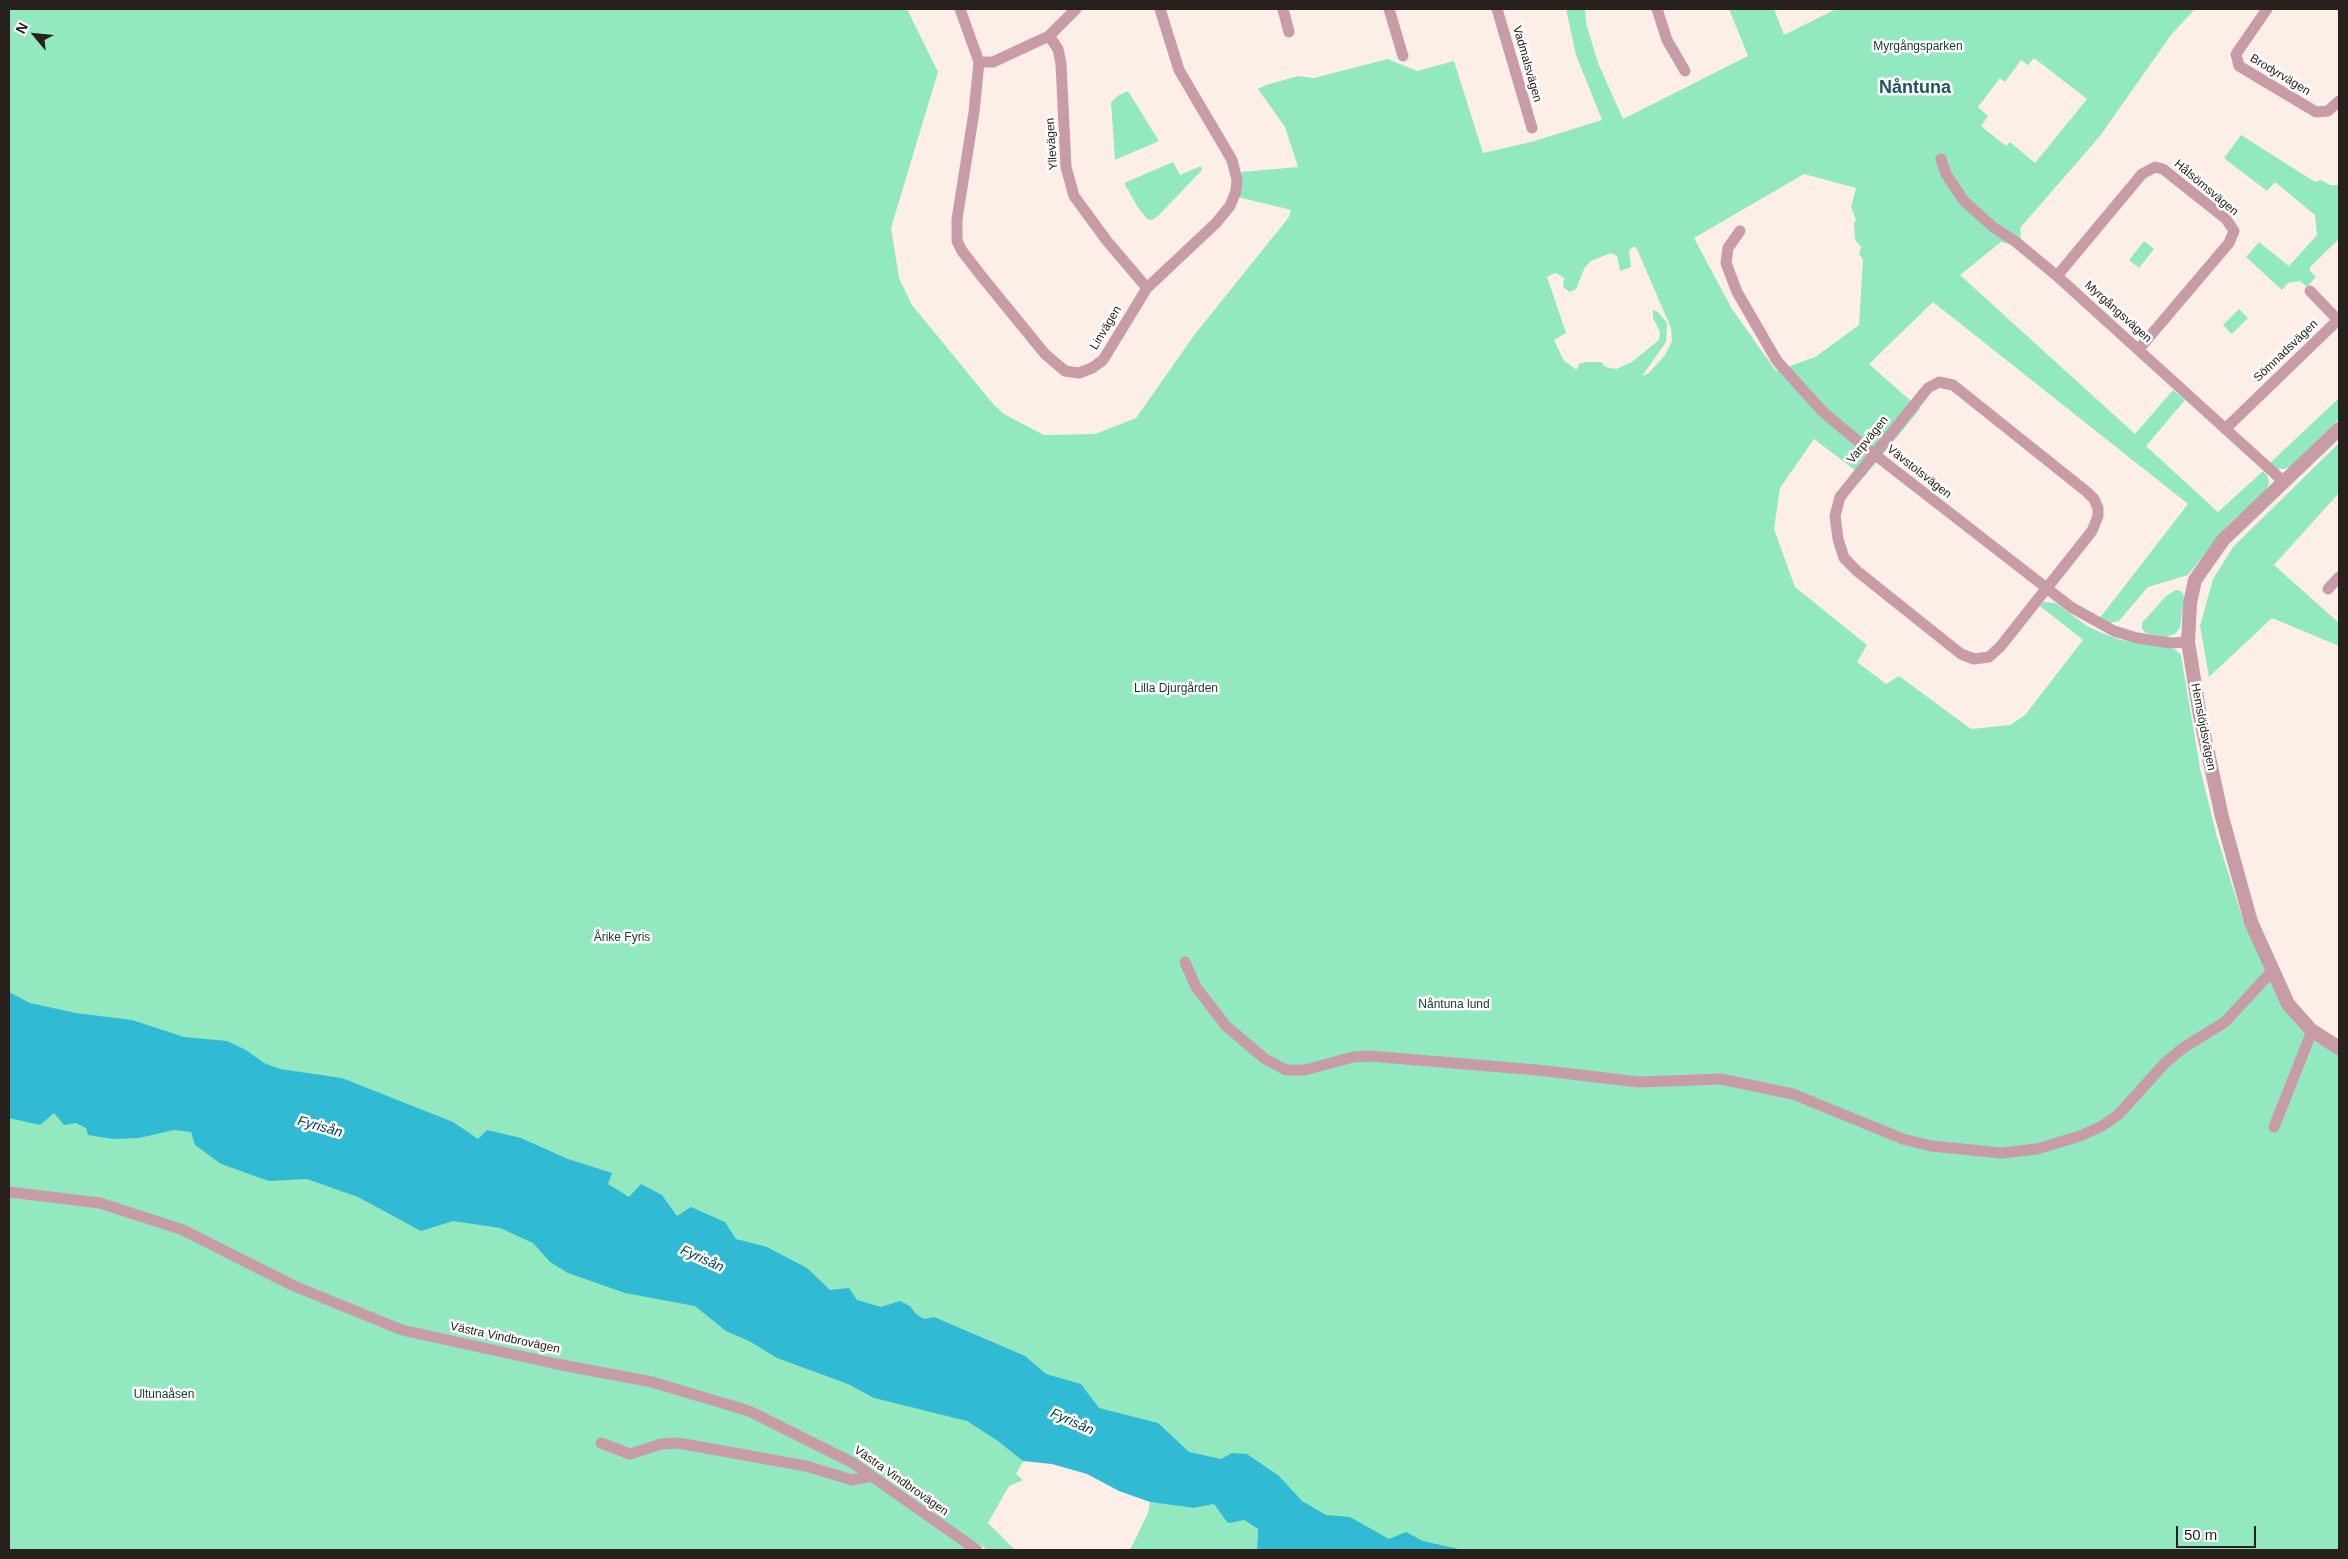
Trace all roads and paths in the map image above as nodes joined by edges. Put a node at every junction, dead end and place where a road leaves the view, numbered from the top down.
1 (960, 9) edge
2 (1076, 9) edge
3 (1160, 9) edge
4 (1283, 9) edge
5 (1389, 9) edge
6 (1497, 9) edge
7 (1657, 9) edge
8 (2267, 9) edge
9 (1289, 32) dead end
10 (1049, 36) junction
11 (1402, 56) dead end
12 (979, 62) junction
13 (1685, 71) dead end
14 (2339, 101) edge
15 (1532, 128) dead end
16 (1941, 159) dead end
17 (1740, 231) dead end
18 (2057, 276) junction
19 (1147, 288) junction
20 (2310, 291) dead end
21 (2139, 349) junction
22 (2225, 429) junction
23 (2339, 429) edge
24 (1874, 454) junction
25 (2284, 482) junction
26 (2339, 577) edge
27 (2046, 588) junction
28 (2328, 589) dead end
29 (2188, 642) junction
30 (1185, 962) dead end
31 (2272, 971) junction
32 (2312, 1031) junction
33 (2339, 1048) edge
34 (2274, 1127) dead end
35 (9, 1192) edge
36 (601, 1443) dead end
37 (871, 1476) junction
38 (977, 1550) edge

1 - 12 street, Linvägen
2 - 10 street
3 - 19 street, Linvägen
4 - 9 street
5 - 11 street
6 - 15 street, Vadmalsvägen
7 - 13 street
8 - 14 street, Brodyrvägen
10 - 12 street
10 - 19 street, Yllevägen
12 - 19 street, Linvägen
16 - 18 street, Myrgångsvägen
17 - 24 street, Vävstolsvägen
18 - 21 street, Myrgångsvägen
18 - 21 street, Hålsömsvägen
20 - 22 street, Sömnadsvägen
21 - 22 street, Myrgångsvägen
22 - 25 street, Myrgångsvägen
23 - 25 street, Hemslöjdsvägen
24 - 27 street, Vävstolsvägen
24 - 27 street, Varpvägen
24 - 27 street, Varpvägen
25 - 29 street, Hemslöjdsvägen
26 - 28 street
27 - 29 street, Vävstolsvägen
29 - 31 street, Hemslöjdsvägen
30 - 31 street
31 - 32 street, Hemslöjdsvägen
32 - 33 street, Hemslöjdsvägen
32 - 34 street
35 - 37 street, Västra Vindbrovägen
36 - 37 street
37 - 38 street, Västra Vindbrovägen

